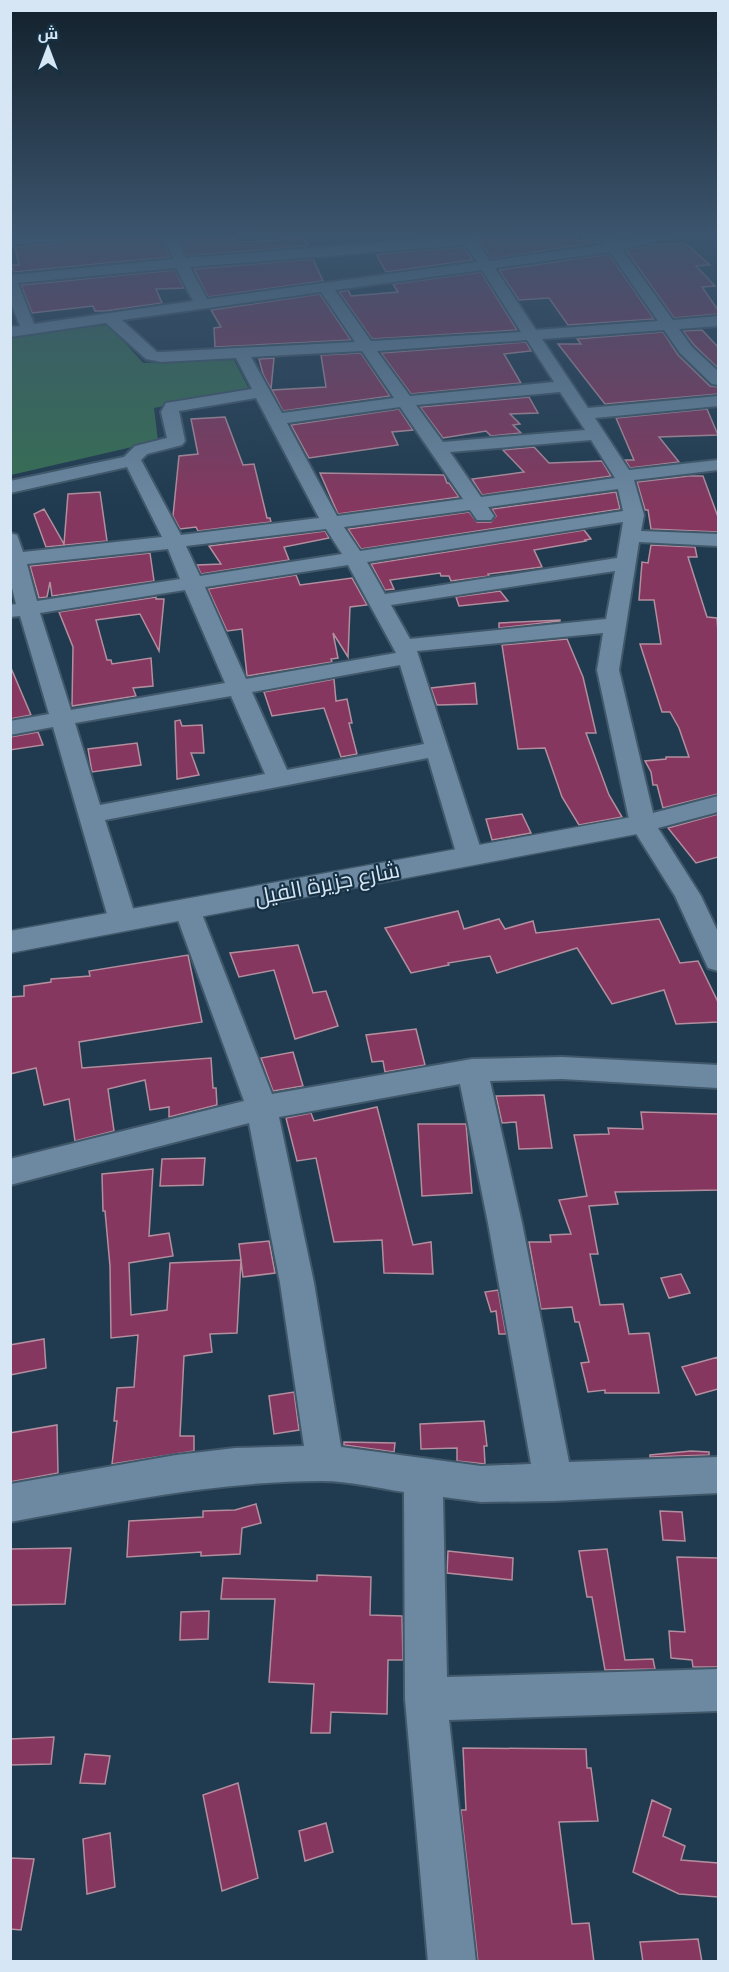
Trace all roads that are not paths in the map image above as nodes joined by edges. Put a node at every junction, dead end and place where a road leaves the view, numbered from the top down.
1 (28, 327) edge
2 (49, 327) edge
3 (120, 327) edge
4 (352, 327) edge
5 (527, 327) edge
6 (628, 327) edge
7 (671, 327) edge
8 (29, 330) junction
9 (10, 332) edge
10 (532, 334) junction
11 (364, 346) junction
12 (241, 353) junction
13 (718, 380) edge
14 (566, 386) junction
15 (262, 392) junction
16 (406, 401) junction
17 (718, 401) edge
18 (584, 414) junction
19 (278, 419) junction
20 (597, 434) junction
21 (440, 448) junction
22 (132, 460) junction
23 (718, 465) edge
24 (625, 479) junction
25 (10, 487) edge
26 (475, 503) junction
27 (634, 514) junction
28 (332, 524) junction
29 (496, 535) junction
30 (631, 536) junction
31 (718, 540) edge
32 (175, 543) junction
33 (13, 549) edge
34 (354, 557) junction
35 (624, 563) junction
36 (192, 583) junction
37 (378, 601) junction
38 (19, 609) edge
39 (615, 625) junction
40 (406, 652) junction
41 (238, 689) junction
42 (62, 720) junction
43 (10, 728) edge
44 (435, 748) junction
45 (279, 779) junction
46 (718, 804) edge
47 (91, 815) junction
48 (643, 824) junction
49 (470, 856) junction
50 (187, 909) junction
51 (123, 921) junction
52 (10, 942) edge
53 (718, 961) edge
54 (472, 1070) junction
55 (718, 1076) edge
56 (262, 1108) junction
57 (10, 1172) edge
58 (325, 1463) junction
59 (718, 1475) edge
60 (423, 1478) junction
61 (554, 1483) junction
62 (10, 1503) edge
63 (718, 1690) edge
64 (426, 1700) junction
65 (452, 1962) edge

1 - 8 street
2 - 8 street
3 - 12 street
4 - 11 street
5 - 10 street
6 - 10 street
7 - 13 street
8 - 9 street
10 - 11 street
10 - 14 street
11 - 12 street
11 - 16 street
12 - 15 street
14 - 16 street
14 - 18 street
15 - 19 street
15 - 22 street
16 - 19 street
16 - 21 street
17 - 18 street
18 - 20 street
19 - 28 street
20 - 21 street
20 - 24 street
21 - 26 street
22 - 25 street
22 - 32 street
23 - 24 street
24 - 26 street
24 - 27 street
26 - 28 street
26 - 29 street
27 - 29 street
27 - 30 street
28 - 32 street
28 - 34 street
29 - 34 street
30 - 31 street
30 - 35 street
32 - 33 street
32 - 36 street
33 - 38 street
34 - 36 street
34 - 37 street
35 - 37 street
35 - 39 street
36 - 38 street
36 - 41 street
37 - 40 street
38 - 42 street
39 - 40 street
39 - 48 street
40 - 41 street
40 - 44 street
41 - 42 street
41 - 45 street
42 - 43 street
42 - 47 street
44 - 45 street
44 - 49 street
45 - 47 street
46 - 48 street
47 - 51 street
48 - 49 street, شارع جزيرة الفيل
48 - 53 street
49 - 50 street, شارع جزيرة الفيل
50 - 51 street, شارع جزيرة الفيل
50 - 56 street
51 - 52 street, شارع جزيرة الفيل
54 - 55 street
54 - 56 street
54 - 61 street
56 - 57 street
56 - 58 street
58 - 60 street
58 - 62 street
59 - 61 street
60 - 61 street
60 - 64 street
63 - 64 street
64 - 65 street

